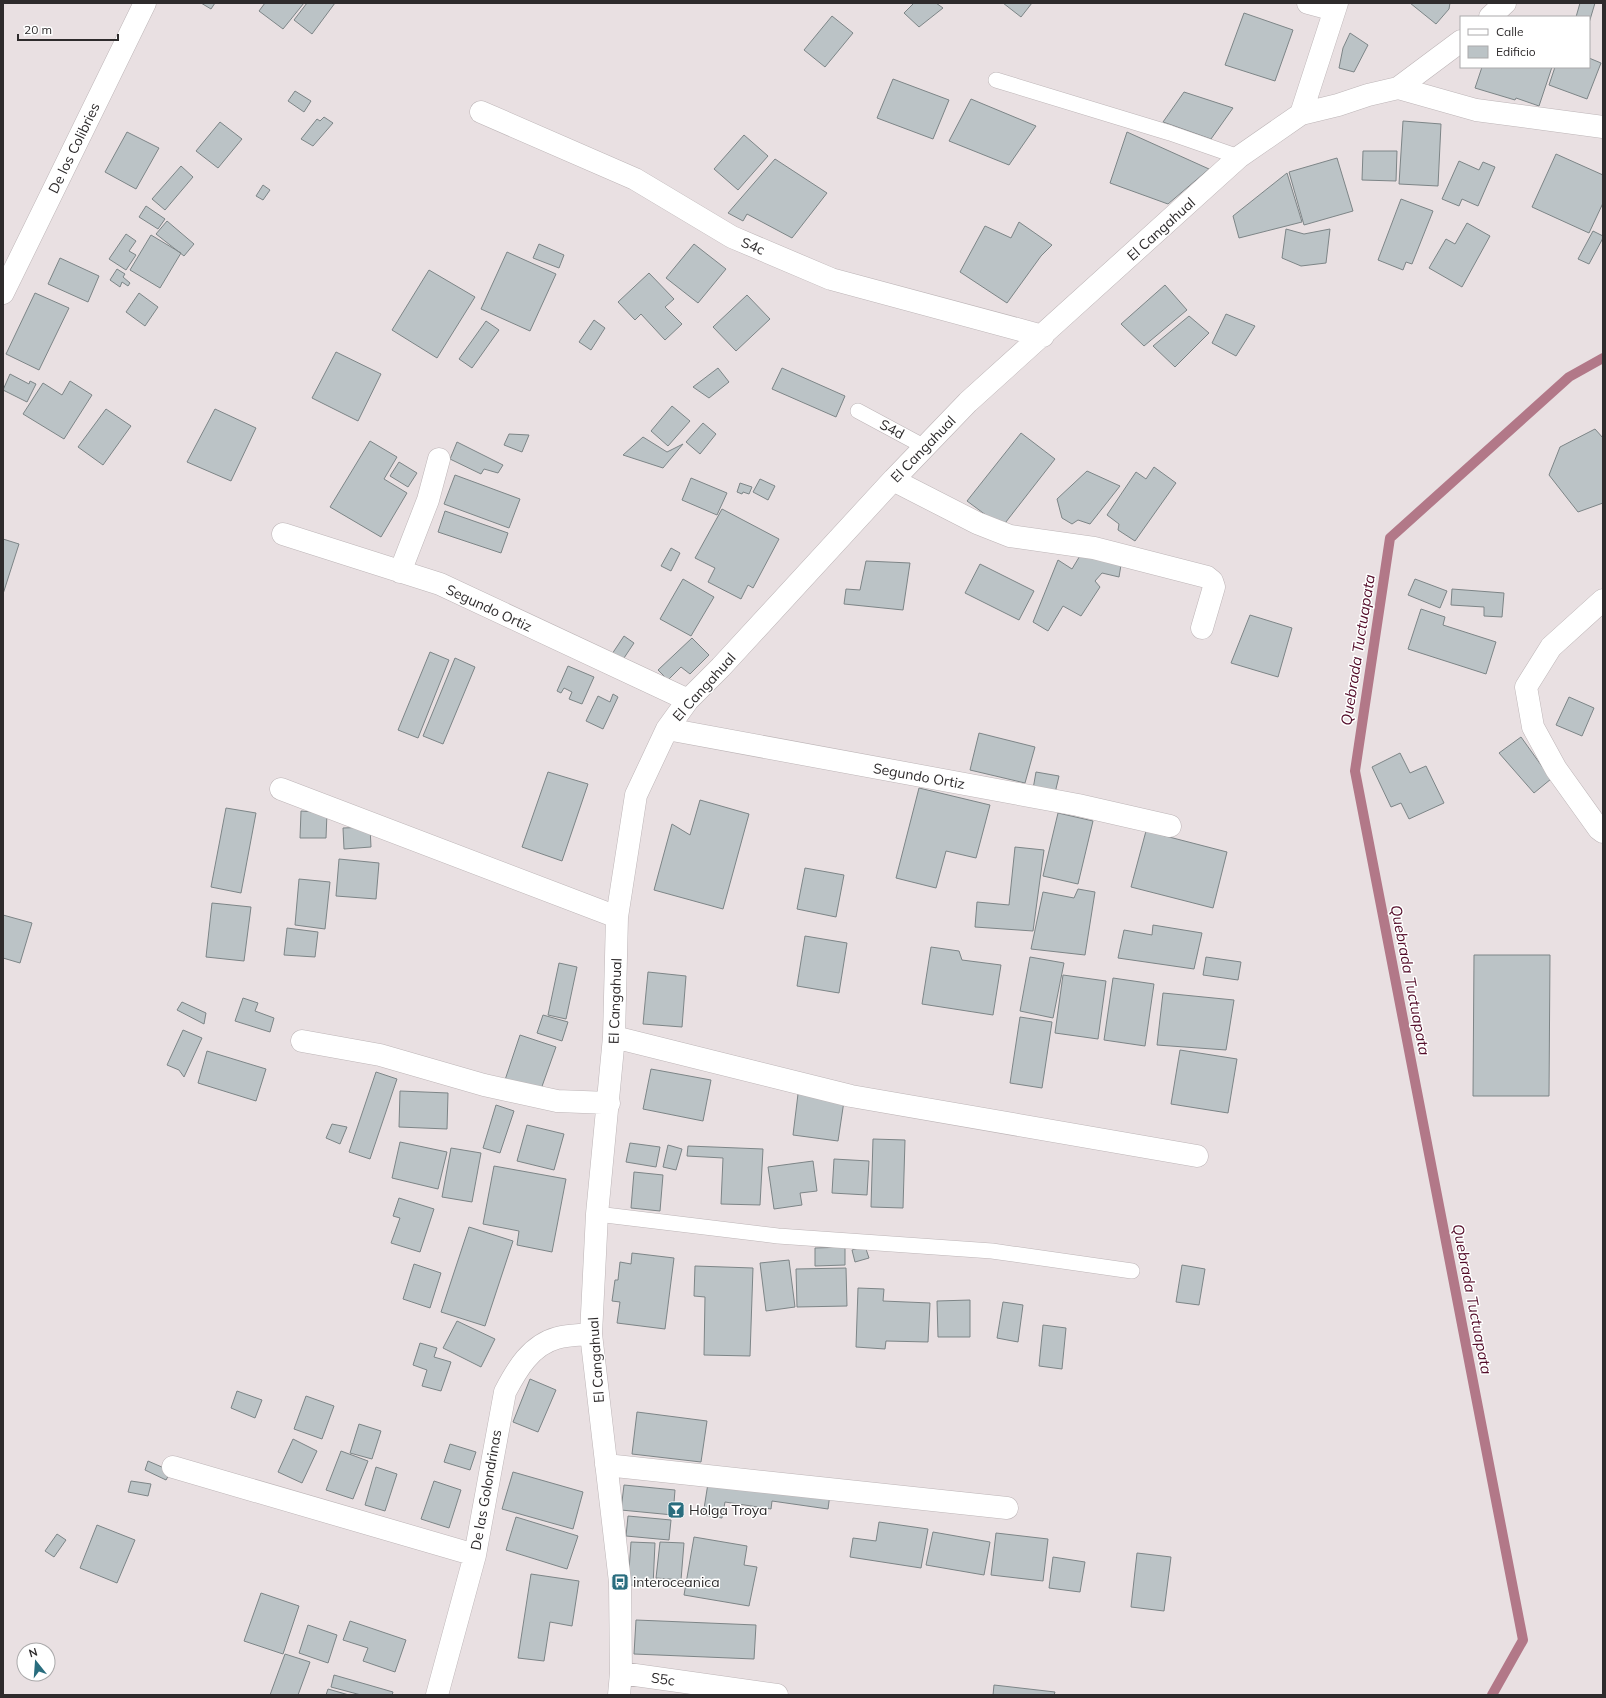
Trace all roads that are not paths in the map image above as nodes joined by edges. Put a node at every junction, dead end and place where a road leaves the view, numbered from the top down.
1 (145, 3) edge
2 (1308, 3) edge
3 (1505, 3) edge
4 (1336, 7) edge
5 (1491, 16) edge
6 (1460, 42) edge
7 (996, 80) dead end
8 (1398, 88) junction
9 (481, 112) dead end
10 (1301, 114) junction
11 (1603, 127) edge
12 (1240, 157) junction
13 (3, 293) edge
14 (1043, 336) junction
15 (858, 412) dead end
16 (925, 447) junction
17 (439, 459) dead end
18 (893, 480) junction
19 (283, 534) dead end
20 (400, 572) junction
21 (1603, 600) edge
22 (1202, 628) dead end
23 (688, 700) junction
24 (667, 729) junction
25 (281, 789) dead end
26 (1170, 826) dead end
27 (1603, 832) edge
28 (617, 918) junction
29 (614, 1037) junction
30 (302, 1041) dead end
31 (609, 1103) junction
32 (1197, 1156) dead end
33 (597, 1214) junction
34 (1132, 1272) dead end
35 (591, 1334) junction
36 (606, 1465) junction
37 (173, 1467) dead end
38 (1007, 1508) dead end
39 (475, 1555) junction
40 (621, 1673) junction
41 (437, 1695) edge
42 (619, 1695) edge
43 (777, 1695) edge

1 - 13 street, De los Colibries
2 - 4 street
3 - 5 street
4 - 10 street
6 - 8 street, El Cangahual
7 - 12 lane
8 - 10 street, El Cangahual
8 - 11 street
9 - 14 street, S4c
10 - 12 street, El Cangahual
12 - 14 street, El Cangahual
14 - 16 street, El Cangahual
15 - 16 lane, S4d
16 - 18 street, El Cangahual
17 - 20 street
18 - 22 street
18 - 23 street, El Cangahual
19 - 20 street, Segundo Ortiz
20 - 23 street, Segundo Ortiz
21 - 27 street
23 - 24 street, El Cangahual
24 - 26 street, Segundo Ortiz
24 - 28 street, El Cangahual
25 - 28 street
28 - 29 street, El Cangahual
29 - 31 street, El Cangahual
29 - 32 street
30 - 31 street
31 - 33 street, El Cangahual
33 - 34 lane
33 - 35 street, El Cangahual
35 - 36 street, El Cangahual
35 - 39 street, De las Golondrinas
36 - 38 street
36 - 40 street, El Cangahual
37 - 39 street
39 - 41 street, De las Golondrinas
40 - 42 street, El Cangahual
40 - 43 street, S5c

